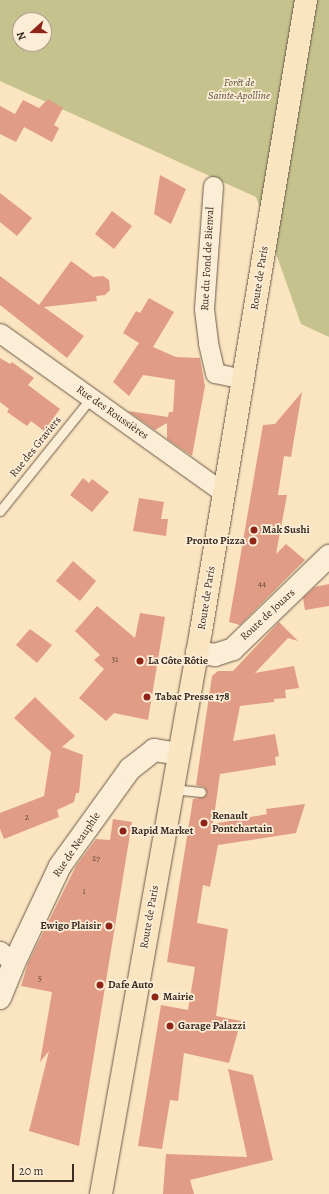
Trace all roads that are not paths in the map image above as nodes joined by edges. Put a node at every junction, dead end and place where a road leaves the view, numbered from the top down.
1 (306, 0) edge
2 (213, 186) dead end
3 (0, 333) edge
4 (243, 379) junction
5 (91, 398) junction
6 (224, 493) junction
7 (0, 511) edge
8 (329, 556) edge
9 (198, 652) junction
10 (179, 754) junction
11 (172, 789) junction
12 (201, 792) dead end
13 (7, 957) edge
14 (0, 998) edge
15 (101, 1194) edge

1 - 4 main road, Route de Paris
2 - 4 street, Rue du Fond de Bienval
3 - 5 street, Rue des Roussières
4 - 6 main road, Route de Paris
5 - 6 street, Rue des Roussières
5 - 7 lane, Rue des Graviers
6 - 9 main road, Route de Paris
8 - 9 street, Route de Jouars
9 - 10 main road, Route de Paris
10 - 11 main road, Route de Paris
10 - 13 street, Rue de Neauphle
11 - 12 lane
11 - 15 main road, Route de Paris
13 - 14 street, Rue de Neauphle

